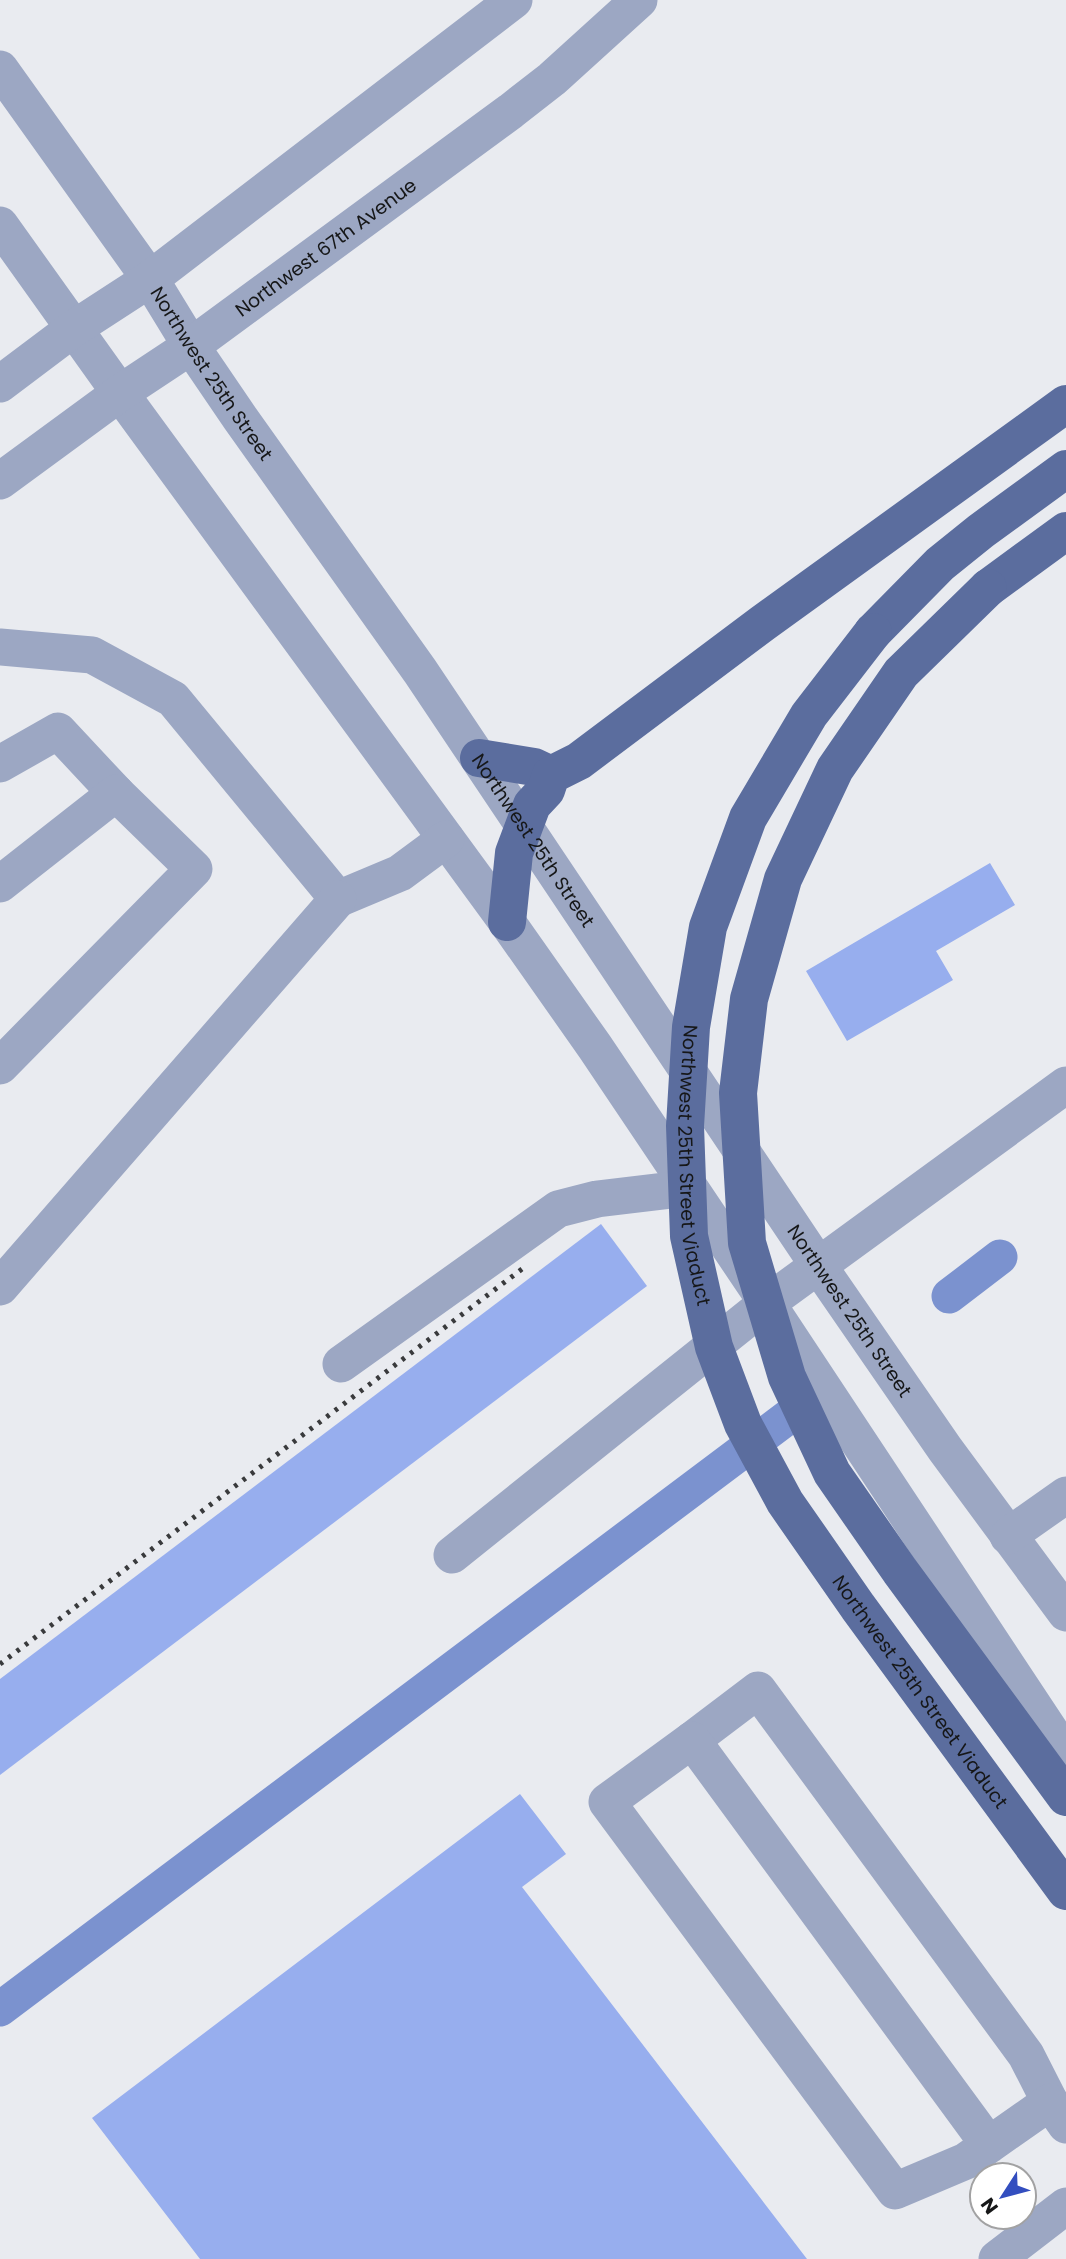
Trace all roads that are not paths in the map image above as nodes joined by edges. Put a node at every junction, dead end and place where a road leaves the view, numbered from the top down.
1 (514, 0) edge
2 (639, 0) edge
3 (0, 69) edge
4 (0, 225) edge
5 (150, 279) junction
6 (74, 329) junction
7 (191, 346) junction
8 (0, 384) edge
9 (120, 393) junction
10 (1066, 404) edge
11 (1066, 470) edge
12 (0, 481) edge
13 (1066, 531) edge
14 (0, 647) edge
15 (479, 758) junction
16 (0, 764) edge
17 (551, 775) junction
18 (116, 793) junction
19 (523, 826) junction
20 (446, 839) junction
21 (0, 884) edge
22 (338, 899) junction
23 (507, 922) junction
24 (0, 1066) edge
25 (1066, 1085) edge
26 (689, 1188) junction
27 (818, 1265) junction
28 (0, 1287) edge
29 (767, 1303) junction
30 (341, 1364) dead end
31 (1066, 1495) edge
32 (1008, 1536) junction
33 (452, 1555) dead end
34 (1066, 1613) edge
35 (692, 1740) junction
36 (1066, 1755) edge
37 (1066, 1797) edge
38 (1066, 1892) edge
39 (1058, 2113) edge
40 (989, 2145) junction
41 (1066, 2206) edge
42 (997, 2259) edge

1 - 5 street
2 - 7 street, Northwest 67th Avenue
3 - 5 street, Northwest 25th Street
4 - 6 street
5 - 6 street
5 - 7 street, Northwest 25th Street
6 - 8 street
6 - 9 street
7 - 9 street, Northwest 67th Avenue
7 - 15 street, Northwest 25th Street
9 - 12 street, Northwest 67th Avenue
9 - 20 street
10 - 17 main road
11 - 38 main road, Northwest 25th Street Viaduct, bridge
13 - 37 main road, bridge
14 - 22 street
15 - 17 main road
15 - 19 street, Northwest 25th Street
16 - 18 street
17 - 19 main road
18 - 21 street
18 - 24 street
19 - 23 main road
19 - 27 street, Northwest 25th Street
20 - 22 street
20 - 23 street
22 - 28 street
23 - 26 street
25 - 27 street
26 - 29 street
26 - 30 street
27 - 29 street
27 - 32 street, Northwest 25th Street
29 - 33 street
29 - 36 street
31 - 32 street
32 - 34 street, Northwest 25th Street
35 - 39 street
35 - 40 street
35 - 40 street
39 - 40 street
41 - 42 street

